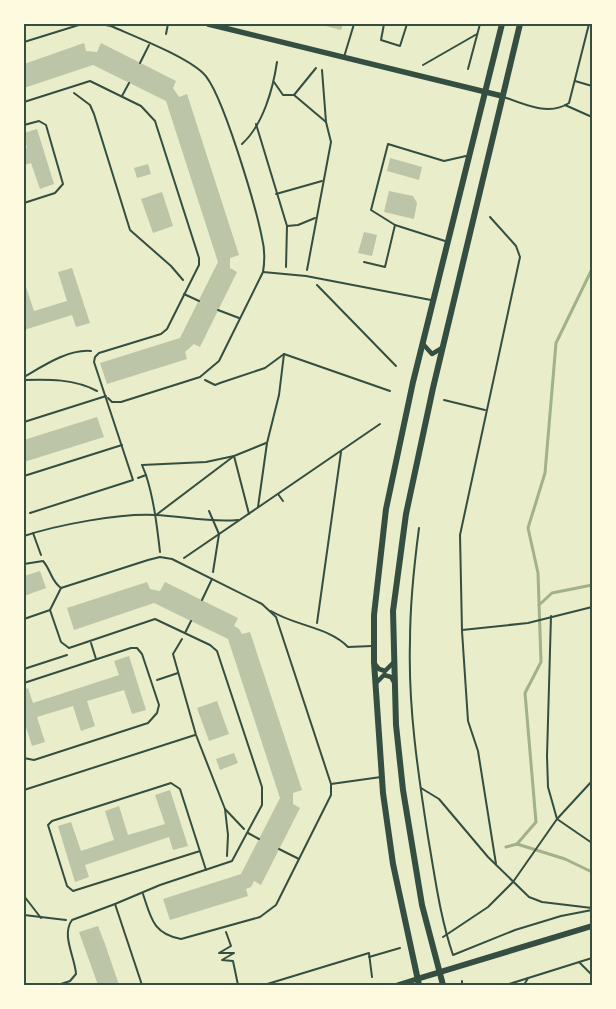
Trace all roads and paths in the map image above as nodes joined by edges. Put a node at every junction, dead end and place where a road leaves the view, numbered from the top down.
1 (82, 24) edge
2 (100, 24) edge
3 (168, 24) edge
4 (208, 24) edge
5 (354, 24) edge
6 (384, 24) edge
7 (406, 24) edge
8 (480, 24) edge
9 (502, 24) edge
10 (520, 24) edge
11 (589, 24) edge
12 (166, 34) dead end
13 (477, 34) junction
14 (24, 42) edge
15 (149, 44) junction
16 (344, 59) junction
17 (277, 62) dead end
18 (140, 63) dead end
19 (422, 65) dead end
20 (316, 68) dead end
21 (468, 69) dead end
22 (322, 70) dead end
23 (129, 82) dead end
24 (274, 82) junction
25 (574, 82) junction
26 (592, 86) edge
27 (65, 89) junction
28 (484, 92) junction
29 (294, 95) junction
30 (122, 96) junction
31 (502, 96) junction
32 (24, 102) edge
33 (565, 106) junction
34 (592, 117) edge
35 (326, 122) junction
36 (256, 124) junction
37 (24, 125) edge
38 (236, 148) junction
39 (469, 156) junction
40 (324, 181) junction
41 (276, 194) junction
42 (24, 203) edge
43 (490, 217) dead end
44 (315, 218) junction
45 (395, 225) junction
46 (287, 226) junction
47 (448, 242) junction
48 (364, 262) dead end
49 (263, 272) junction
50 (286, 274) junction
51 (306, 276) junction
52 (188, 286) junction
53 (184, 294) junction
54 (199, 300) dead end
55 (433, 300) junction
56 (218, 310) dead end
57 (240, 318) junction
58 (422, 343) junction
59 (443, 347) junction
60 (100, 353) junction
61 (284, 354) junction
62 (396, 366) dead end
63 (200, 377) junction
64 (24, 378) edge
65 (390, 391) dead end
66 (106, 396) junction
67 (444, 400) dead end
68 (485, 410) junction
69 (24, 422) edge
70 (380, 424) dead end
71 (267, 443) junction
72 (122, 445) junction
73 (341, 451) junction
74 (234, 456) junction
75 (146, 475) junction
76 (24, 476) edge
77 (133, 480) junction
78 (278, 494) junction
79 (283, 502) dead end
80 (258, 508) junction
81 (209, 511) dead end
82 (30, 513) dead end
83 (249, 514) junction
84 (156, 515) junction
85 (241, 519) junction
86 (214, 522) junction
87 (419, 528) dead end
88 (33, 533) junction
89 (219, 534) junction
90 (24, 536) edge
91 (160, 557) junction
92 (43, 561) junction
93 (178, 562) junction
94 (24, 564) edge
95 (212, 579) junction
96 (61, 588) junction
97 (202, 600) dead end
98 (592, 607) edge
99 (269, 609) junction
100 (50, 610) junction
101 (551, 616) junction
102 (24, 619) edge
103 (191, 621) dead end
104 (316, 630) junction
105 (462, 630) junction
106 (185, 633) junction
107 (91, 642) junction
108 (76, 646) junction
109 (373, 646) junction
110 (96, 659) junction
111 (374, 662) junction
112 (394, 662) junction
113 (24, 669) edge
114 (178, 673) junction
115 (151, 682) junction
116 (24, 683) edge
117 (375, 684) junction
118 (395, 684) junction
119 (196, 735) junction
120 (24, 758) edge
121 (382, 777) junction
122 (592, 782) edge
123 (331, 784) junction
124 (420, 788) junction
125 (24, 790) edge
126 (225, 808) junction
127 (557, 819) junction
128 (248, 833) junction
129 (259, 839) dead end
130 (592, 843) edge
131 (279, 849) dead end
132 (200, 851) junction
133 (299, 859) junction
134 (496, 864) junction
135 (224, 865) junction
136 (207, 871) junction
137 (513, 882) junction
138 (143, 894) junction
139 (24, 896) edge
140 (115, 904) junction
141 (592, 909) edge
142 (24, 915) edge
143 (42, 918) junction
144 (72, 920) junction
145 (592, 926) edge
146 (225, 927) junction
147 (446, 936) junction
148 (443, 937) dead end
149 (400, 948) dead end
150 (369, 957) junction
151 (592, 958) edge
152 (579, 962) junction
153 (439, 972) junction
154 (592, 975) edge
155 (372, 977) dead end
156 (528, 978) junction
157 (462, 981) dead end
158 (418, 982) edge
159 (58, 985) edge
160 (142, 985) edge
161 (238, 985) edge
162 (264, 985) edge
163 (398, 985) edge
164 (443, 985) edge
165 (462, 985) edge
166 (506, 985) edge
167 (524, 985) edge

1 - 14 lane
2 - 15 lane
3 - 12 path
4 - 16 street
5 - 16 lane
6 - 7 lane
8 - 13 path
9 - 28 main road
10 - 31 main road
11 - 25 lane
13 - 19 path
13 - 21 path
15 - 18 lane
15 - 38 lane
16 - 28 street
17 - 24 path
20 - 29 path
22 - 35 path
23 - 30 lane
24 - 29 path
24 - 36 path
25 - 26 lane
25 - 33 lane
27 - 30 lane
27 - 32 lane
27 - 52 path
28 - 31 street
28 - 39 main road
29 - 35 path
30 - 52 lane
31 - 33 lane
31 - 59 main road
33 - 34 lane
35 - 40 path
36 - 38 path
36 - 41 path
37 - 42 lane
38 - 49 lane
39 - 45 lane
39 - 47 main road
40 - 41 path
40 - 44 path
41 - 46 path
43 - 68 path
44 - 46 path
44 - 51 path
45 - 47 lane
45 - 48 lane
46 - 50 path
47 - 55 main road
49 - 50 lane
49 - 57 lane
50 - 51 lane
51 - 55 lane
51 - 62 path
52 - 53 lane
53 - 54 lane
53 - 60 lane
55 - 58 main road
56 - 57 lane
57 - 63 lane
58 - 59 street
58 - 109 main road
59 - 112 main road
60 - 64 path
60 - 66 lane
61 - 63 path
61 - 65 path
61 - 71 path
63 - 66 lane
64 - 66 path
66 - 69 lane
66 - 72 lane
67 - 68 path
68 - 105 path
70 - 73 path
71 - 74 path
71 - 80 path
72 - 76 lane
72 - 77 lane
73 - 78 path
73 - 104 path
74 - 75 path
74 - 83 path
74 - 84 path
75 - 77 path
75 - 84 path
77 - 82 lane
78 - 79 path
78 - 80 path
80 - 83 path
81 - 86 path
83 - 85 path
84 - 86 path
84 - 88 path
84 - 91 path
85 - 86 path
85 - 89 path
86 - 89 path
87 - 124 path
88 - 90 path
88 - 92 path
89 - 93 path
89 - 95 path
91 - 93 lane
91 - 96 lane
92 - 94 lane
92 - 96 lane
93 - 95 lane
95 - 97 lane
95 - 99 lane
96 - 100 lane
98 - 101 path
99 - 104 lane
99 - 123 lane
100 - 102 lane
100 - 108 lane
101 - 105 path
101 - 127 path
103 - 106 lane
104 - 109 lane
105 - 134 path
106 - 107 lane
106 - 114 path
106 - 128 lane
107 - 108 lane
107 - 110 lane
108 - 113 path
109 - 111 main road
110 - 115 lane
110 - 116 lane
111 - 112 street
111 - 117 main road
112 - 118 main road
114 - 115 path
114 - 119 path
115 - 120 lane
117 - 118 street
117 - 121 main road
118 - 153 main road
119 - 125 path
119 - 126 path
121 - 123 lane
121 - 158 main road
122 - 127 path
123 - 133 lane
124 - 134 path
124 - 147 path
126 - 128 path
126 - 135 path
127 - 130 path
127 - 137 path
128 - 129 lane
128 - 135 lane
131 - 133 lane
132 - 132 lane
132 - 136 lane
133 - 146 lane
134 - 137 path
135 - 136 lane
136 - 138 lane
137 - 141 path
137 - 147 path
138 - 140 lane
138 - 146 lane
139 - 143 path
140 - 144 lane
140 - 160 lane
141 - 147 path
142 - 143 path
143 - 144 path
144 - 159 lane
145 - 153 main road
146 - 161 path
147 - 148 path
149 - 150 path
150 - 155 path
150 - 162 path
151 - 152 path
152 - 154 path
152 - 156 path
153 - 158 main road
153 - 164 main road
156 - 166 path
156 - 167 path
157 - 165 path
158 - 163 street

